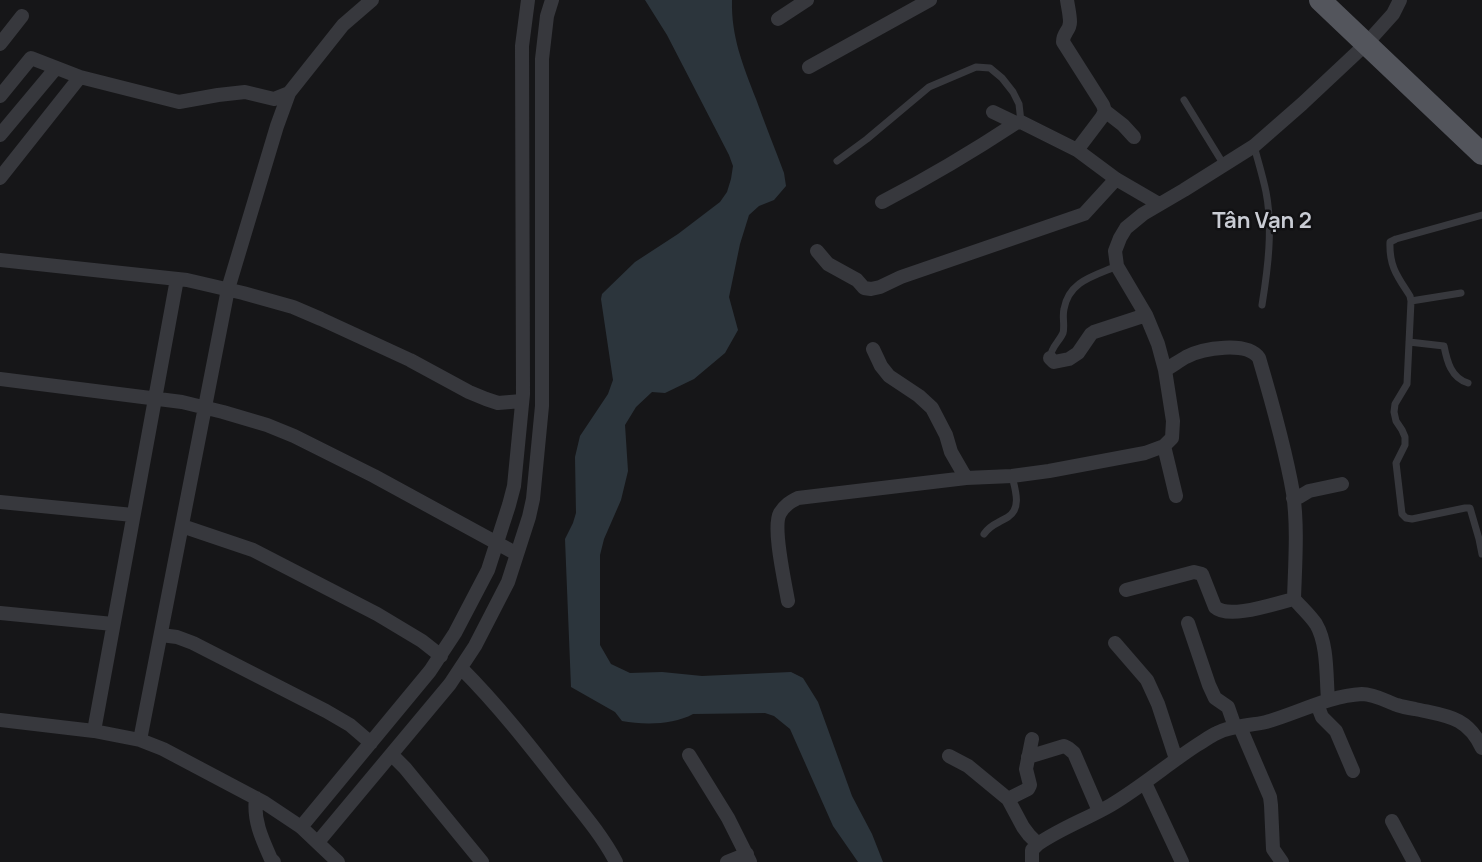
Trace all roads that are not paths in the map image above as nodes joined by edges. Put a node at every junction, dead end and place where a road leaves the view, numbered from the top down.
1 (372, 0) edge
2 (552, 0) edge
3 (807, 0) edge
4 (930, 0) edge
5 (1067, 0) edge
6 (1320, 0) edge
7 (1400, 0) edge
8 (527, 1) edge
9 (22, 16) dead end
10 (778, 19) dead end
11 (0, 44) edge
12 (1366, 44) junction
13 (809, 67) dead end
14 (56, 68) junction
15 (80, 77) junction
16 (289, 93) junction
17 (0, 96) edge
18 (1184, 100) dead end
19 (542, 104) junction
20 (522, 106) junction
21 (1105, 111) junction
22 (993, 112) dead end
23 (1018, 123) junction
24 (0, 135) edge
25 (1134, 137) dead end
26 (1254, 146) junction
27 (1077, 150) junction
28 (1482, 154) edge
29 (837, 161) dead end
30 (1224, 165) junction
31 (0, 178) edge
32 (1116, 179) junction
33 (882, 202) dead end
34 (1159, 204) junction
35 (1482, 215) edge
36 (817, 251) dead end
37 (0, 260) edge
38 (1117, 266) junction
39 (177, 279) junction
40 (228, 289) junction
41 (1461, 292) dead end
42 (1411, 301) junction
43 (1262, 305) dead end
44 (1146, 315) junction
45 (1409, 342) junction
46 (873, 349) dead end
47 (1050, 358) joint
48 (1165, 370) junction
49 (0, 379) edge
50 (1468, 383) dead end
51 (155, 399) junction
52 (522, 401) junction
53 (205, 407) junction
54 (1164, 446) junction
55 (1012, 476) junction
56 (966, 478) junction
57 (1342, 484) dead end
58 (1176, 496) dead end
59 (1293, 498) junction
60 (0, 502) edge
61 (134, 515) junction
62 (182, 526) junction
63 (984, 534) dead end
64 (497, 543) junction
65 (517, 554) junction
66 (1482, 554) edge
67 (1126, 590) dead end
68 (1294, 599) junction
69 (788, 601) dead end
70 (0, 613) edge
71 (1188, 623) dead end
72 (113, 624) junction
73 (161, 635) junction
74 (1115, 643) dead end
75 (441, 656) junction
76 (461, 668) junction
77 (1322, 702) junction
78 (0, 720) edge
79 (1238, 727) junction
80 (94, 731) junction
81 (140, 740) junction
82 (1032, 740) dead end
83 (371, 743) junction
84 (1482, 748) edge
85 (392, 755) junction
86 (689, 755) dead end
87 (949, 756) dead end
88 (1029, 758) junction
89 (1176, 759) junction
90 (1353, 771) dead end
91 (1144, 783) junction
92 (256, 798) junction
93 (1008, 799) junction
94 (1099, 811) junction
95 (1392, 821) dead end
96 (301, 827) junction
97 (318, 842) junction
98 (1038, 844) junction
99 (748, 858) edge
100 (274, 862) edge
101 (338, 862) edge
102 (482, 862) edge
103 (616, 862) edge
104 (727, 862) edge
105 (1032, 862) edge
106 (1182, 862) edge
107 (1282, 862) edge
108 (1414, 862) edge

1 - 16 street
2 - 19 street
3 - 10 street
4 - 13 street
5 - 21 street
6 - 12 main road
7 - 12 street
8 - 20 street
9 - 11 street
12 - 26 street
12 - 28 main road
14 - 15 street
14 - 17 street
14 - 24 street
15 - 16 street
15 - 31 street
16 - 40 street
18 - 30 lane
19 - 20 street
19 - 65 street
20 - 52 street
21 - 25 street
21 - 27 street
22 - 23 street
23 - 27 street
23 - 29 lane
23 - 33 street
26 - 30 street
26 - 43 lane
27 - 32 street
30 - 34 street
32 - 34 street
32 - 36 street
34 - 38 street
35 - 42 lane
37 - 39 street
38 - 44 street
38 - 47 lane
39 - 40 street
39 - 51 street
40 - 52 street
40 - 53 street
41 - 42 lane
42 - 45 lane
44 - 47 street
44 - 48 street
45 - 50 lane
45 - 66 lane
46 - 56 street
48 - 54 street
48 - 59 street
49 - 51 street
51 - 53 street
51 - 61 street
52 - 64 street
53 - 62 street
53 - 64 street
54 - 55 street
54 - 58 street
55 - 56 street
55 - 63 lane
56 - 69 street
57 - 59 street
59 - 68 street
60 - 61 street
61 - 72 street
62 - 73 street
62 - 75 street
64 - 65 street
64 - 75 street
65 - 76 street
67 - 68 street
68 - 77 street
70 - 72 street
71 - 79 street
72 - 80 street
73 - 81 street
73 - 83 street
74 - 89 street
75 - 83 street
76 - 85 street
76 - 103 street
77 - 79 street
77 - 84 street
77 - 90 street
78 - 80 street
79 - 89 street
79 - 107 street
80 - 81 street
81 - 92 street
82 - 88 street
83 - 96 street
85 - 97 street
85 - 102 street
86 - 99 street
87 - 93 street
88 - 93 street
88 - 94 street
89 - 91 street
91 - 94 street
91 - 106 street
92 - 96 street
92 - 100 street
93 - 98 street
94 - 98 street
95 - 108 street
96 - 97 street
97 - 101 street
98 - 105 street
99 - 104 street

